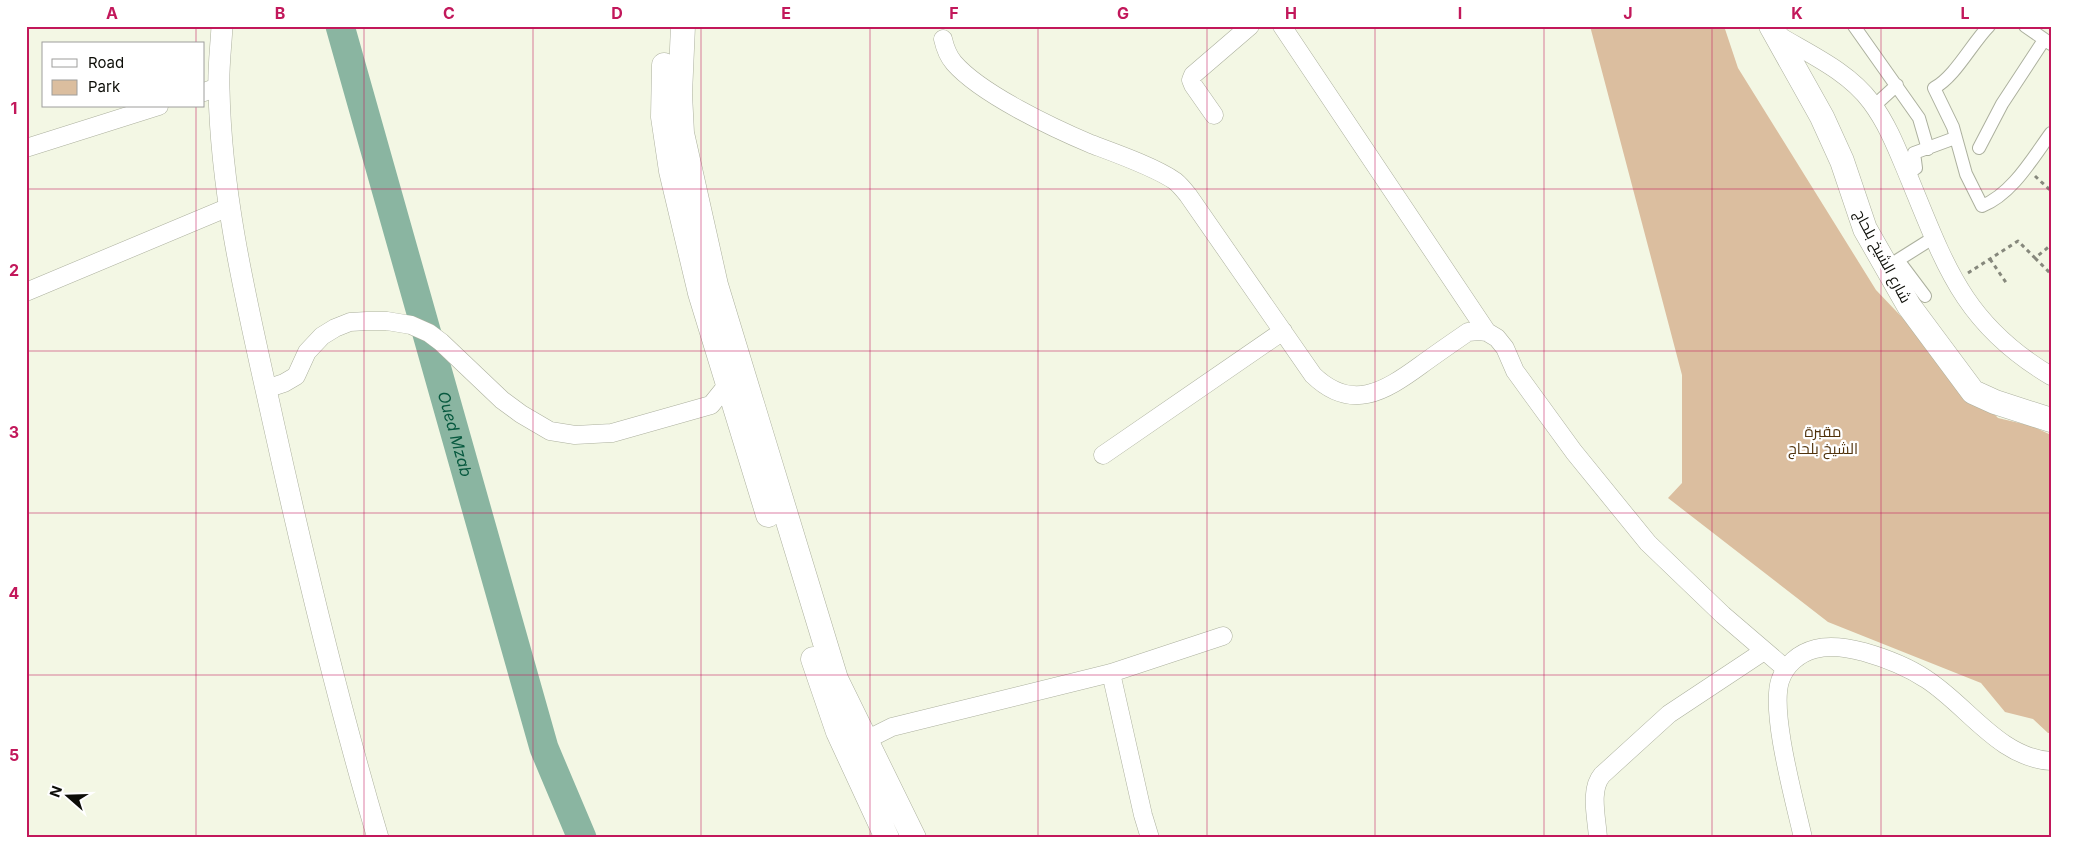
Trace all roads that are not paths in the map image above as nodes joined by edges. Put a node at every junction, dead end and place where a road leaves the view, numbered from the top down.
1 (222, 26) edge
2 (666, 26) edge
3 (682, 26) edge
4 (1250, 26) edge
5 (1282, 26) edge
6 (1854, 26) edge
7 (1989, 26) edge
8 (2025, 26) edge
9 (1773, 30) edge
10 (943, 39) dead end
11 (2047, 42) edge
12 (1898, 85) junction
13 (211, 90) edge
14 (1874, 106) junction
15 (153, 108) edge
16 (1214, 115) dead end
17 (2051, 133) edge
18 (1955, 138) junction
19 (26, 148) edge
20 (1979, 148) dead end
21 (1928, 149) junction
22 (1907, 174) junction
23 (229, 207) junction
24 (1933, 238) junction
25 (26, 292) edge
26 (1925, 296) dead end
27 (1283, 332) junction
28 (1487, 332) junction
29 (2051, 376) edge
30 (736, 384) junction
31 (266, 389) junction
32 (711, 405) junction
33 (744, 409) junction
34 (2051, 420) edge
35 (1103, 455) dead end
36 (1223, 636) dead end
37 (1764, 651) junction
38 (1786, 669) junction
39 (1111, 673) junction
40 (866, 740) junction
41 (849, 756) junction
42 (2051, 761) edge
43 (378, 838) edge
44 (887, 838) edge
45 (914, 838) edge
46 (1150, 838) edge
47 (1598, 838) edge
48 (1803, 838) edge

1 - 13 street
2 - 30 main road
3 - 30 main road
4 - 16 street
5 - 28 street
6 - 12 street
7 - 18 street
8 - 11 street
9 - 14 street
9 - 34 main road, شارع الشيخ بلحاج
10 - 27 street
11 - 20 street
12 - 14 street
12 - 21 street
13 - 23 street
14 - 22 street
15 - 19 street
17 - 18 street
18 - 21 street
21 - 22 street
22 - 24 street
23 - 25 street
23 - 31 street
24 - 26 street
24 - 29 street
27 - 28 street
27 - 35 street
28 - 37 street
30 - 32 street
30 - 33 main road
31 - 32 street
31 - 43 street
32 - 33 street
33 - 40 main road
33 - 41 main road
36 - 39 street
37 - 38 street
37 - 47 street
38 - 42 street
38 - 48 street
39 - 40 street
39 - 46 street
40 - 41 street
40 - 45 main road
41 - 44 main road

